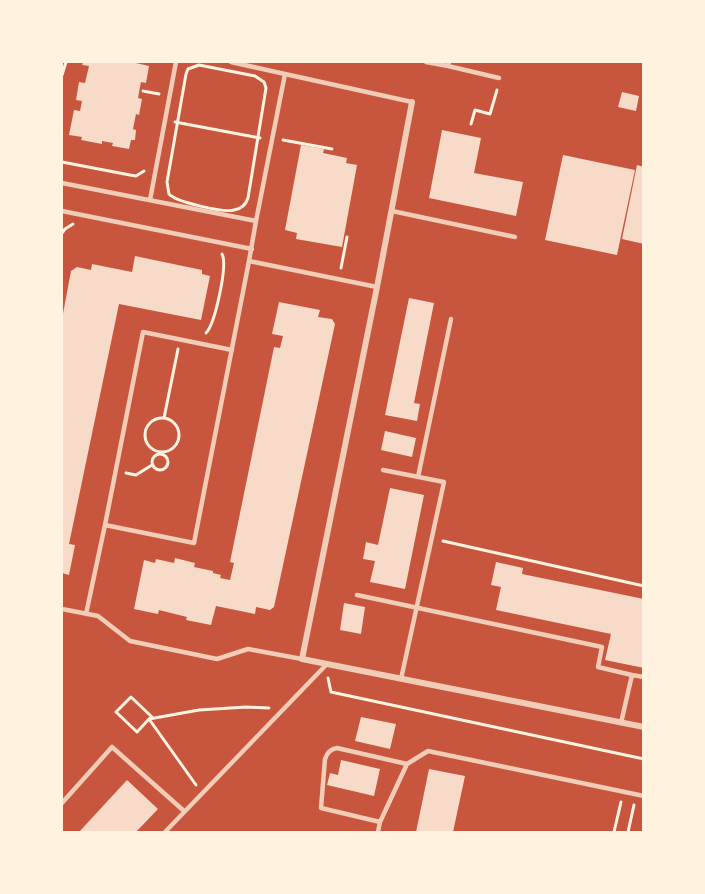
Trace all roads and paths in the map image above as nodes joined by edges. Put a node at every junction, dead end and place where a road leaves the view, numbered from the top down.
1 (66, 62) edge
2 (176, 62) edge
3 (231, 62) edge
4 (426, 62) edge
5 (449, 64) edge
6 (285, 74) junction
7 (62, 75) edge
8 (499, 78) joint
9 (143, 91) dead end
10 (164, 94) dead end
11 (412, 102) joint
12 (165, 120) junction
13 (177, 122) junction
14 (471, 124) dead end
15 (259, 137) junction
16 (272, 139) junction
17 (332, 149) dead end
18 (62, 162) edge
19 (147, 169) dead end
20 (62, 183) edge
21 (150, 200) junction
22 (62, 211) edge
23 (392, 211) junction
24 (256, 221) junction
25 (78, 222) dead end
26 (62, 233) edge
27 (347, 237) dead end
28 (515, 237) dead end
29 (252, 249) junction
30 (219, 251) dead end
31 (249, 261) junction
32 (339, 279) junction
33 (377, 287) junction
34 (451, 319) dead end
35 (200, 335) dead end
36 (180, 339) junction
37 (232, 351) junction
38 (164, 418) junction
39 (153, 465) junction
40 (383, 470) dead end
41 (115, 471) junction
42 (418, 477) junction
43 (105, 525) junction
44 (432, 538) junction
45 (644, 586) edge
46 (357, 595) dead end
47 (417, 608) junction
48 (62, 609) edge
49 (86, 614) junction
50 (302, 659) junction
51 (326, 665) junction
52 (632, 675) junction
53 (644, 677) edge
54 (401, 679) junction
55 (282, 708) junction
56 (149, 719) junction
57 (621, 723) junction
58 (644, 727) edge
59 (644, 759) edge
60 (407, 764) junction
61 (202, 792) junction
62 (623, 792) junction
63 (637, 795) junction
64 (644, 796) edge
65 (62, 803) edge
66 (184, 811) junction
67 (380, 822) junction
68 (165, 832) edge
69 (378, 832) edge
70 (614, 832) edge
71 (628, 832) edge

1 - 7 path
2 - 12 lane
3 - 6 lane
4 - 5 lane
5 - 8 lane
6 - 11 lane
6 - 16 lane
8 - 14 path
9 - 10 path
11 - 23 street
12 - 13 path
12 - 21 lane
13 - 15 path
13 - 15 path
13 - 15 path
15 - 16 path
16 - 17 path
16 - 24 lane
18 - 19 path
20 - 21 lane
21 - 24 lane
22 - 29 lane
23 - 28 lane
23 - 33 street
24 - 29 lane
25 - 26 path
27 - 32 path
29 - 31 lane
30 - 35 path
31 - 32 lane
31 - 37 lane
32 - 33 lane
33 - 50 street
34 - 42 lane
36 - 37 lane
36 - 38 path
36 - 41 lane
37 - 43 lane
38 - 38 path
39 - 39 path
39 - 41 path
40 - 42 lane
41 - 43 lane
42 - 44 lane
43 - 49 lane
44 - 45 path
44 - 47 lane
46 - 47 lane
47 - 52 lane
47 - 54 lane
48 - 49 lane
49 - 50 lane
50 - 51 street
51 - 54 street
51 - 55 lane
51 - 59 path
52 - 53 lane
52 - 57 lane
54 - 57 street
55 - 56 path
55 - 61 lane
56 - 56 path
56 - 61 path
57 - 58 street
60 - 62 lane
60 - 67 lane
60 - 67 lane
61 - 66 lane
62 - 63 lane
62 - 70 path
63 - 64 lane
63 - 71 path
65 - 66 lane
66 - 68 lane
67 - 69 lane

